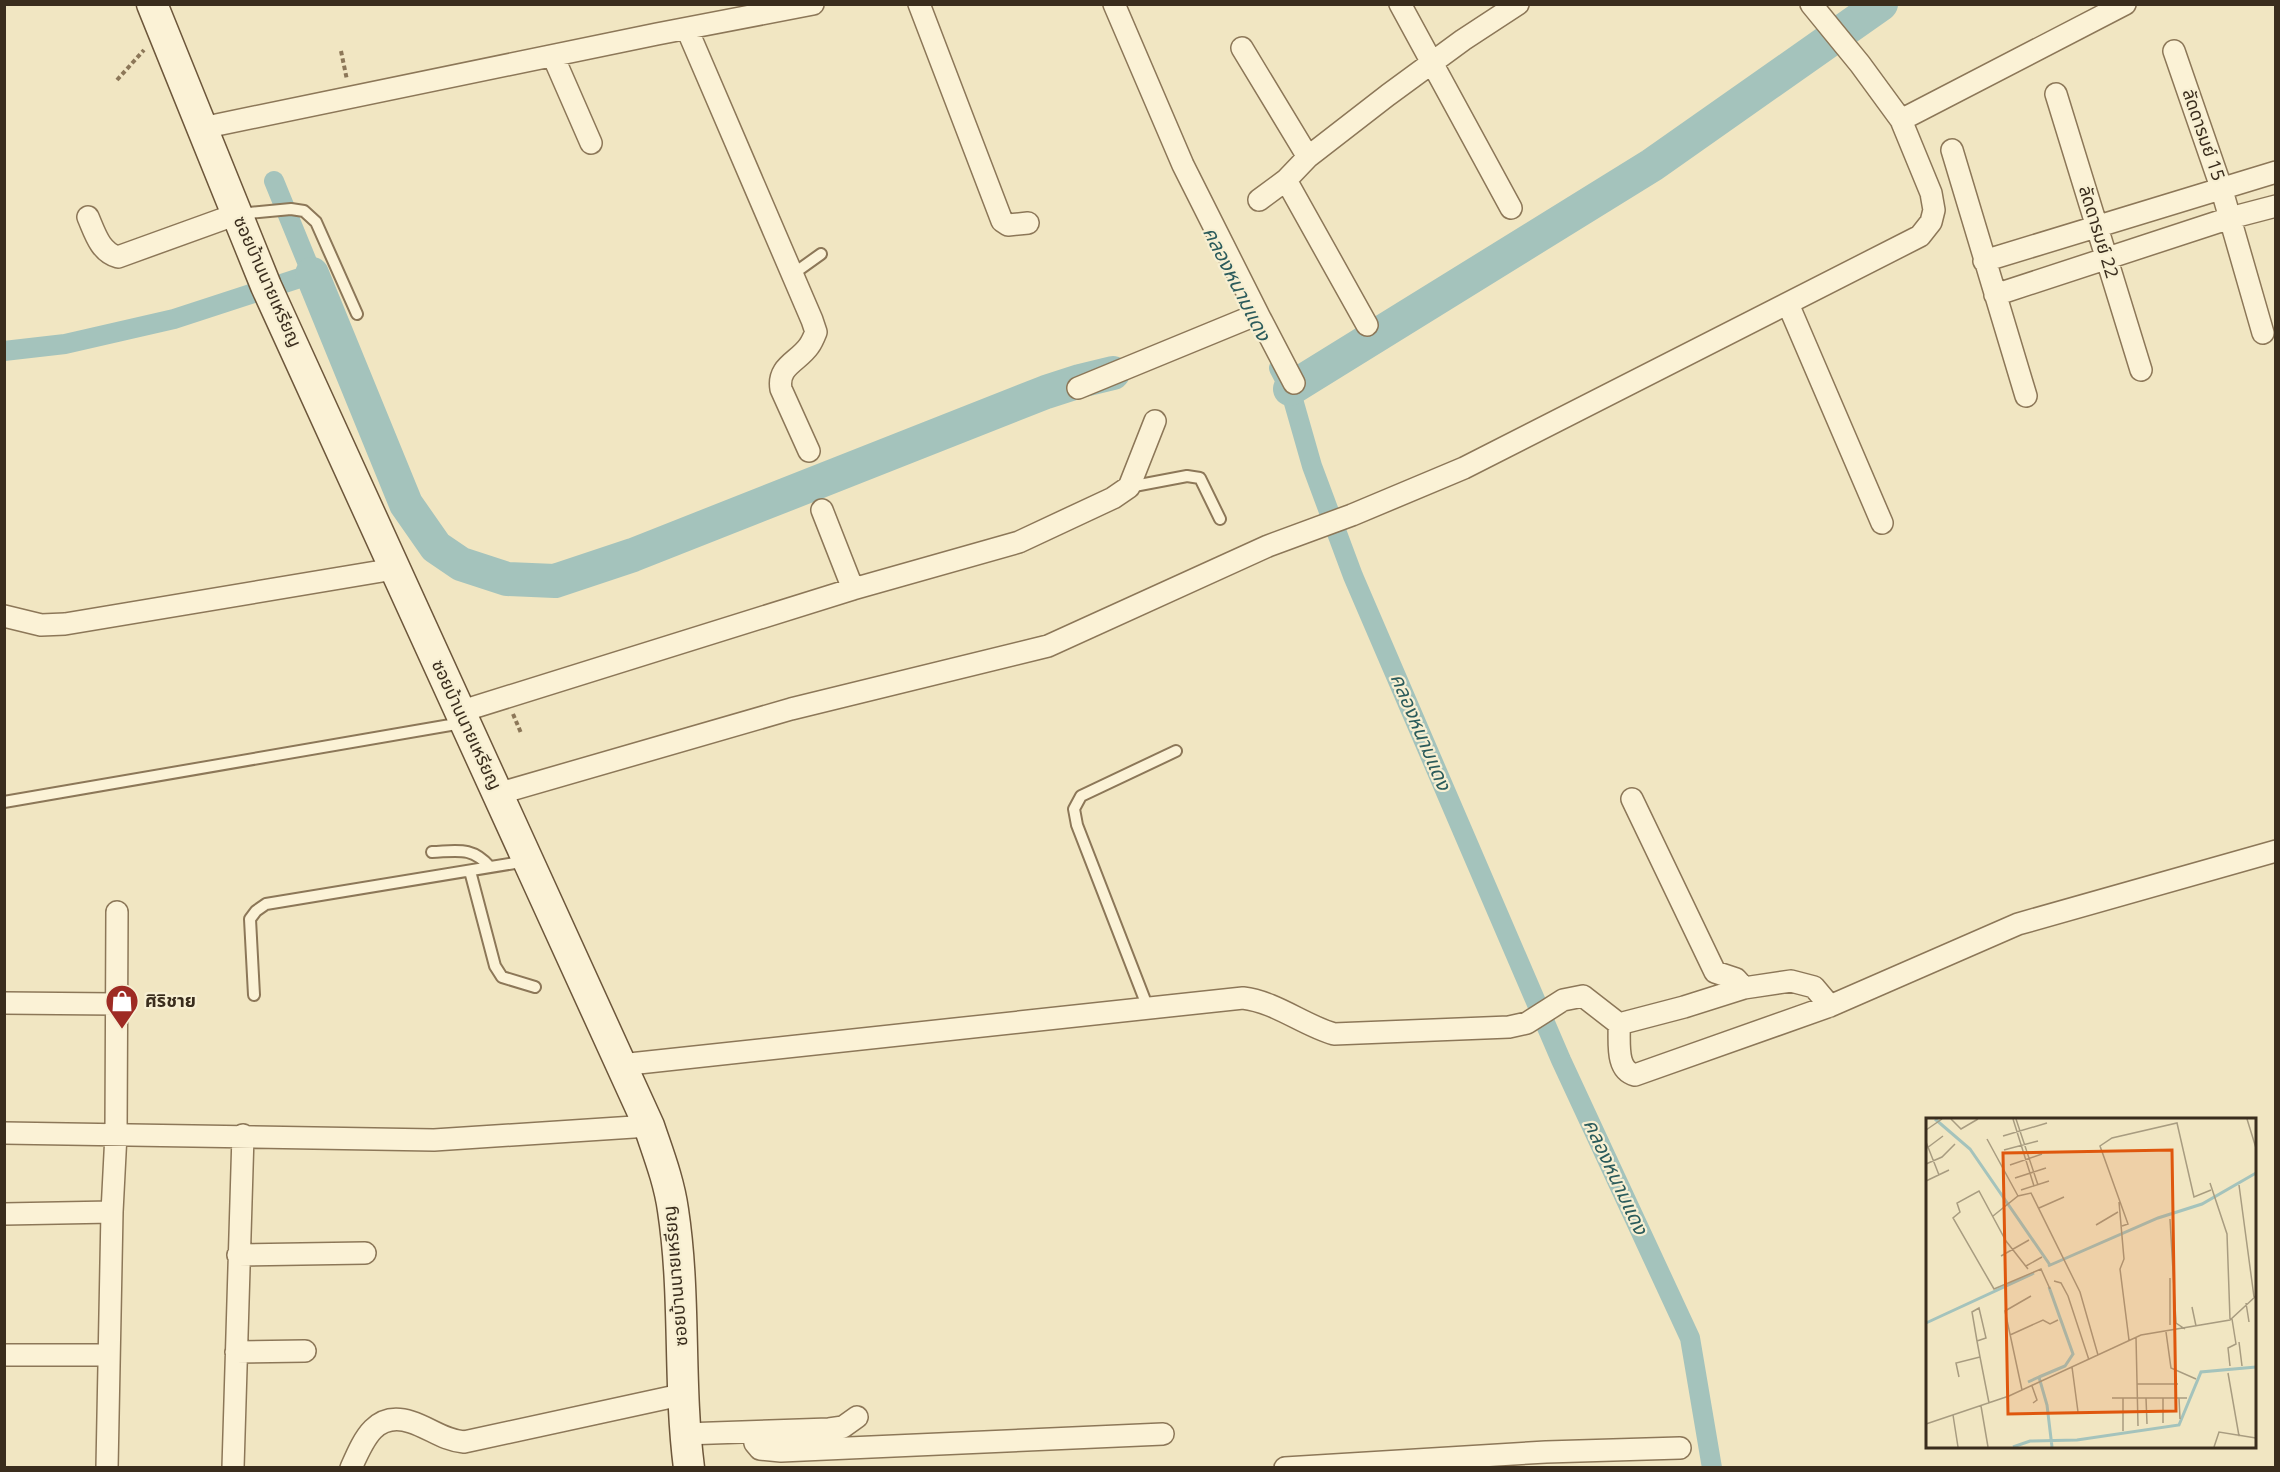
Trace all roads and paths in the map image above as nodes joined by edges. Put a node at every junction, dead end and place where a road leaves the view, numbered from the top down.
1 (813, 4) edge
2 (919, 4) edge
3 (1114, 4) edge
4 (1400, 4) edge
5 (1811, 4) edge
6 (2125, 4) edge
7 (1514, 5) edge
8 (157, 17) edge
9 (687, 29) junction
10 (1242, 48) dead end
11 (341, 51) dead end
12 (2174, 51) dead end
13 (553, 56) junction
14 (1431, 63) junction
15 (117, 80) dead end
16 (2056, 94) dead end
17 (350, 98) junction
18 (1901, 120) junction
19 (202, 128) junction
20 (591, 143) dead end
21 (1952, 150) dead end
22 (1308, 157) junction
23 (2276, 172) edge
24 (1286, 180) junction
25 (2221, 187) junction
26 (1259, 200) dead end
27 (2276, 206) edge
28 (1511, 208) dead end
29 (237, 214) junction
30 (88, 217) dead end
31 (2230, 218) junction
32 (1028, 223) dead end
33 (2097, 227) junction
34 (821, 254) dead end
35 (2107, 259) junction
36 (1984, 261) junction
37 (793, 274) junction
38 (1995, 295) junction
39 (1788, 304) junction
40 (357, 314) dead end
41 (1256, 315) junction
42 (1367, 325) dead end
43 (2263, 333) dead end
44 (2141, 370) dead end
45 (1294, 383) dead end
46 (1078, 388) dead end
47 (2026, 396) dead end
48 (1155, 421) dead end
49 (809, 451) dead end
50 (1129, 487) junction
51 (822, 510) dead end
52 (1220, 519) dead end
53 (1882, 523) dead end
54 (394, 569) junction
55 (853, 589) junction
56 (4, 616) edge
57 (462, 717) junction
58 (1176, 751) dead end
59 (497, 794) junction
60 (1632, 799) dead end
61 (4, 802) edge
62 (2276, 851) edge
63 (432, 852) dead end
64 (528, 861) junction
65 (490, 867) junction
66 (470, 871) junction
67 (117, 912) dead end
68 (535, 987) dead end
69 (1744, 988) junction
70 (254, 995) dead end
71 (4, 1003) edge
72 (115, 1004) junction
73 (1830, 1006) junction
74 (1148, 1008) junction
75 (1619, 1024) junction
76 (620, 1065) junction
77 (649, 1126) junction
78 (4, 1133) edge
79 (116, 1134) junction
80 (243, 1135) junction
81 (112, 1212) junction
82 (4, 1214) edge
83 (365, 1253) dead end
84 (238, 1255) junction
85 (305, 1351) dead end
86 (236, 1352) junction
87 (4, 1355) edge
88 (109, 1355) junction
89 (685, 1394) junction
90 (857, 1417) dead end
91 (753, 1432) junction
92 (684, 1434) junction
93 (1163, 1434) dead end
94 (1680, 1448) dead end
95 (107, 1467) edge
96 (233, 1467) edge
97 (351, 1467) edge
98 (689, 1467) edge
99 (1286, 1467) edge

1 - 9 street
2 - 32 street
3 - 41 street
4 - 14 street
5 - 18 street
6 - 18 street
7 - 14 street
8 - 15 path
8 - 19 street, ซอยบ้านนายเหรียญ
9 - 13 street
9 - 37 street
10 - 22 street
11 - 17 path
12 - 25 street, ลัดดารมย์ 15
13 - 17 street
13 - 20 street
14 - 22 street
14 - 28 street
16 - 33 street, ลัดดารมย์ 22
17 - 19 street
18 - 39 street
19 - 29 street, ซอยบ้านนายเหรียญ
21 - 36 street
22 - 24 street
23 - 25 street
24 - 26 street
24 - 42 street
25 - 31 street, ลัดดารมย์ 15
25 - 33 street
27 - 31 street
29 - 30 street
29 - 40 lane
29 - 54 street, ซอยบ้านนายเหรียญ
31 - 35 street
31 - 43 street, ลัดดารมย์ 15
33 - 35 street, ลัดดารมย์ 22
33 - 36 street
34 - 37 lane
35 - 38 street
35 - 44 street, ลัดดารมย์ 22
36 - 38 street
37 - 49 street
38 - 47 street
39 - 53 street
39 - 59 street
41 - 45 street
41 - 46 street
48 - 50 street
50 - 52 lane
50 - 55 street
51 - 55 street
54 - 56 street
54 - 57 street, ซอยบ้านนายเหรียญ
55 - 57 street
57 - 59 street, ซอยบ้านนายเหรียญ
57 - 61 lane
58 - 74 lane
59 - 64 street, ซอยบ้านนายเหรียญ
60 - 69 street
62 - 73 street
63 - 65 lane
64 - 65 lane
64 - 76 street, ซอยบ้านนายเหรียญ
65 - 66 lane
66 - 68 lane
66 - 70 lane
67 - 72 street
69 - 73 street
69 - 75 street
71 - 72 street
72 - 79 street
73 - 75 street
74 - 75 street
74 - 76 street
76 - 77 street, ซอยบ้านนายเหรียญ
77 - 80 street
77 - 89 street, ซอยบ้านนายเหรียญ
78 - 79 street
79 - 80 street
79 - 81 street
80 - 84 street
81 - 82 street
81 - 88 street
83 - 84 street
84 - 86 street
85 - 86 street
86 - 96 street
87 - 88 street
88 - 95 street
89 - 92 street, ซอยบ้านนายเหรียญ
89 - 97 street
90 - 91 street
91 - 92 street
91 - 93 street
92 - 98 street, ซอยบ้านนายเหรียญ
94 - 99 street

